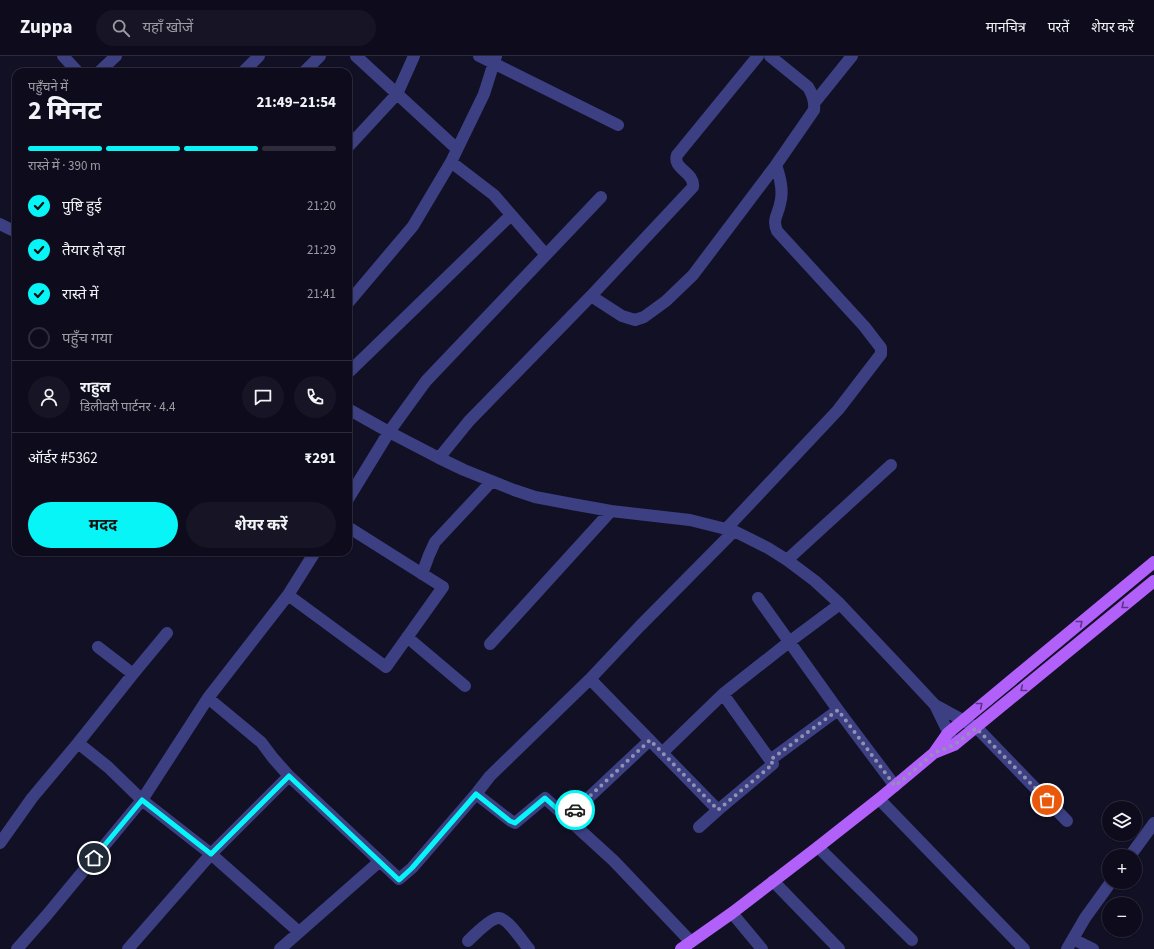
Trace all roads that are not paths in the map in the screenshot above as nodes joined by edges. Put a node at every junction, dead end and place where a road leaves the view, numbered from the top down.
1 (63, 56) edge
2 (116, 56) edge
3 (258, 56) edge
4 (320, 56) edge
5 (356, 56) edge
6 (414, 56) edge
7 (480, 56) edge
8 (758, 56) edge
9 (770, 56) edge
10 (852, 56) edge
11 (495, 60) edge
12 (74, 68) edge
13 (103, 68) edge
14 (247, 68) edge
15 (308, 68) edge
16 (396, 94) junction
17 (815, 102) junction
18 (618, 125) dead end
19 (352, 143) edge
20 (457, 149) junction
21 (451, 162) junction
22 (776, 166) junction
23 (601, 197) dead end
24 (511, 215) junction
25 (0, 224) edge
26 (12, 230) edge
27 (546, 255) junction
28 (590, 296) junction
29 (352, 298) edge
30 (352, 369) edge
31 (352, 411) edge
32 (389, 432) junction
33 (438, 458) junction
34 (891, 465) dead end
35 (492, 481) junction
36 (352, 492) edge
37 (611, 511) junction
38 (352, 530) edge
39 (730, 530) junction
40 (312, 556) edge
41 (787, 560) junction
42 (1154, 562) edge
43 (422, 574) junction
44 (1154, 582) edge
45 (288, 595) junction
46 (758, 598) dead end
47 (840, 604) junction
48 (167, 633) dead end
49 (407, 637) junction
50 (789, 642) junction
51 (490, 644) dead end
52 (98, 647) dead end
53 (133, 674) junction
54 (590, 678) junction
55 (465, 686) dead end
56 (723, 694) junction
57 (208, 698) junction
58 (935, 705) junction
59 (838, 710) junction
60 (963, 720) junction
61 (976, 728) junction
62 (948, 733) junction
63 (650, 740) junction
64 (78, 743) junction
65 (954, 745) junction
66 (662, 752) junction
67 (934, 753) junction
68 (770, 760) junction
69 (289, 776) junction
70 (895, 786) junction
71 (476, 794) junction
72 (879, 799) junction
73 (142, 800) junction
74 (718, 810) junction
75 (567, 818) junction
76 (1067, 821) dead end
77 (1154, 823) edge
78 (699, 827) dead end
79 (0, 843) edge
80 (818, 847) junction
81 (1135, 849) edge
82 (211, 854) junction
83 (380, 861) junction
84 (774, 881) junction
85 (1106, 889) edge
86 (732, 913) junction
87 (299, 932) junction
88 (912, 940) dead end
89 (468, 941) dead end
90 (1070, 944) edge
91 (686, 945) edge
92 (1018, 947) edge
93 (17, 949) edge
94 (128, 949) edge
95 (280, 949) edge
96 (529, 949) edge
97 (762, 949) edge
98 (839, 949) edge
99 (1093, 949) edge

1 - 12 street
2 - 13 street
3 - 14 street
4 - 15 street
5 - 16 street
6 - 16 street
7 - 11 street
8 - 28 street
9 - 17 street
10 - 17 street
11 - 18 street
11 - 20 street
16 - 19 street
16 - 20 street
17 - 22 street
20 - 21 street
21 - 24 street
21 - 29 street
22 - 28 street
22 - 39 street
23 - 27 street
24 - 27 street
24 - 30 street
25 - 26 street
27 - 32 street
28 - 33 street
31 - 32 street
32 - 33 street
32 - 36 street
33 - 35 street
34 - 41 street
35 - 37 street
35 - 43 street
37 - 39 street
37 - 51 street
38 - 43 street
39 - 41 street
39 - 54 street
40 - 45 street
41 - 47 street
60 -> 42 main road
43 - 49 street
44 -> 61 main road
45 - 49 street
45 - 57 street
46 - 50 street
47 - 50 street
47 - 58 street
48 - 53 street
49 - 55 street
50 - 56 street
50 - 59 street
52 - 53 street
53 - 64 street
54 - 63 street
54 - 71 street
56 - 66 street
56 - 68 street
57 - 69 street
57 - 73 street
58 - 60 street
58 - 62 street
59 - 68 street
59 - 70 street
60 - 61 street
60 - 62 main road
61 - 65 main road
61 - 76 street
62 - 65 street
62 - 67 main road
63 - 66 street
63 - 75 street
64 - 73 street
64 - 79 street
65 - 67 main road
66 - 74 street
67 - 70 main road
68 - 74 street
69 - 82 street
69 - 83 street
70 - 72 main road
71 - 75 street
71 - 83 street
72 - 80 main road
72 - 92 street
73 - 82 street
73 - 93 street
74 - 78 street
75 - 91 street
77 - 81 street
80 - 84 main road
80 - 88 street
82 - 87 street
82 - 94 street
83 - 87 street
84 - 86 main road
84 - 98 street
85 - 90 street
86 - 91 main road
86 - 97 street
87 - 95 street
89 - 96 street
90 - 99 street

